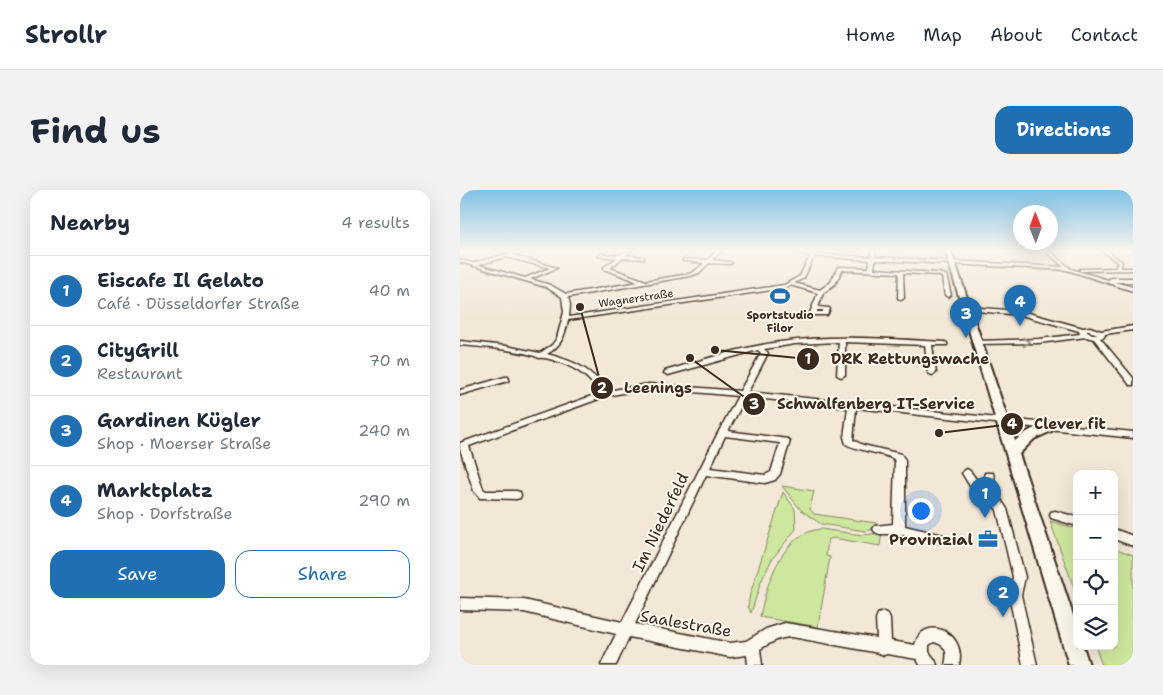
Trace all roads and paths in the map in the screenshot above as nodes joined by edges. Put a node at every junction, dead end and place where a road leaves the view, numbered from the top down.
1 (496, 272) edge
2 (544, 272) edge
3 (617, 272) edge
4 (697, 272) edge
5 (804, 272) edge
6 (838, 272) edge
7 (901, 272) edge
8 (904, 272) edge
9 (955, 272) edge
10 (1078, 272) edge
11 (524, 280) junction
12 (1104, 280) junction
13 (1133, 280) edge
14 (646, 283) junction
15 (792, 284) junction
16 (1133, 289) edge
17 (821, 292) junction
18 (948, 295) dead end
19 (566, 296) junction
20 (901, 298) dead end
21 (815, 308) dead end
22 (967, 309) junction
23 (565, 318) junction
24 (1133, 328) edge
25 (1084, 332) junction
26 (1099, 335) junction
27 (842, 340) junction
28 (460, 343) edge
29 (928, 343) junction
30 (978, 343) junction
31 (945, 344) dead end
32 (760, 348) junction
33 (539, 356) junction
34 (932, 372) dead end
35 (668, 373) dead end
36 (841, 375) dead end
37 (505, 379) dead end
38 (1133, 384) edge
39 (460, 393) edge
40 (605, 394) junction
41 (744, 394) junction
42 (852, 405) junction
43 (1002, 421) junction
44 (1052, 426) junction
45 (722, 433) junction
46 (1133, 435) edge
47 (462, 445) edge
48 (1012, 454) junction
49 (704, 471) junction
50 (990, 479) joint
51 (516, 495) dead end
52 (993, 496) junction
53 (1055, 515) dead end
54 (1073, 521) edge
55 (879, 529) dead end
56 (899, 529) junction
57 (1118, 535) edge
58 (939, 538) dead end
59 (1133, 540) edge
60 (460, 604) edge
61 (883, 619) dead end
62 (625, 629) junction
63 (753, 645) junction
64 (884, 648) junction
65 (926, 659) edge
66 (608, 665) edge
67 (756, 665) edge
68 (952, 665) edge
69 (1030, 665) edge
70 (1079, 665) edge

1 - 11 street
2 - 11 street
3 - 14 street
4 - 14 street
5 - 15 street
6 - 17 street
7 - 20 street
8 - 18 street
9 - 22 main road
10 - 12 street
11 - 19 street
12 - 13 street
12 - 16 street
14 - 19 street
15 - 17 street
15 - 23 street, Wagnerstraße
17 - 21 street
19 - 23 street
22 - 25 street
22 - 30 main road
23 - 33 street
24 - 26 street
25 - 26 street
30 -> 25 street
26 - 38 street
27 - 29 street
27 - 32 street
27 - 36 street
28 - 33 street
29 - 31 street
29 - 34 street
30 - 43 main road
32 - 35 street
32 - 41 street, Im Niederfeld
33 - 40 street
37 - 39 street
40 - 41 street
40 - 47 street
41 - 42 street
41 - 45 street, Im Niederfeld
42 - 43 street
42 - 56 street
43 - 44 street
43 - 48 main road
44 - 46 street
44 - 48 main road
45 - 49 street, Im Niederfeld
45 - 49 street
47 - 51 street
48 - 70 main road
49 - 62 street, Im Niederfeld
50 - 52 street
50 - 52 street
52 - 69 street
53 - 54 street
55 - 56 street
56 - 58 street
57 - 59 street
60 - 62 street, Saalestraße
61 - 64 street
62 - 63 street, Saalestraße
62 - 66 street, Im Niederfeld
63 - 64 street, Saalestraße
63 - 67 street
64 - 65 street, Saalestraße
65 - 68 street

